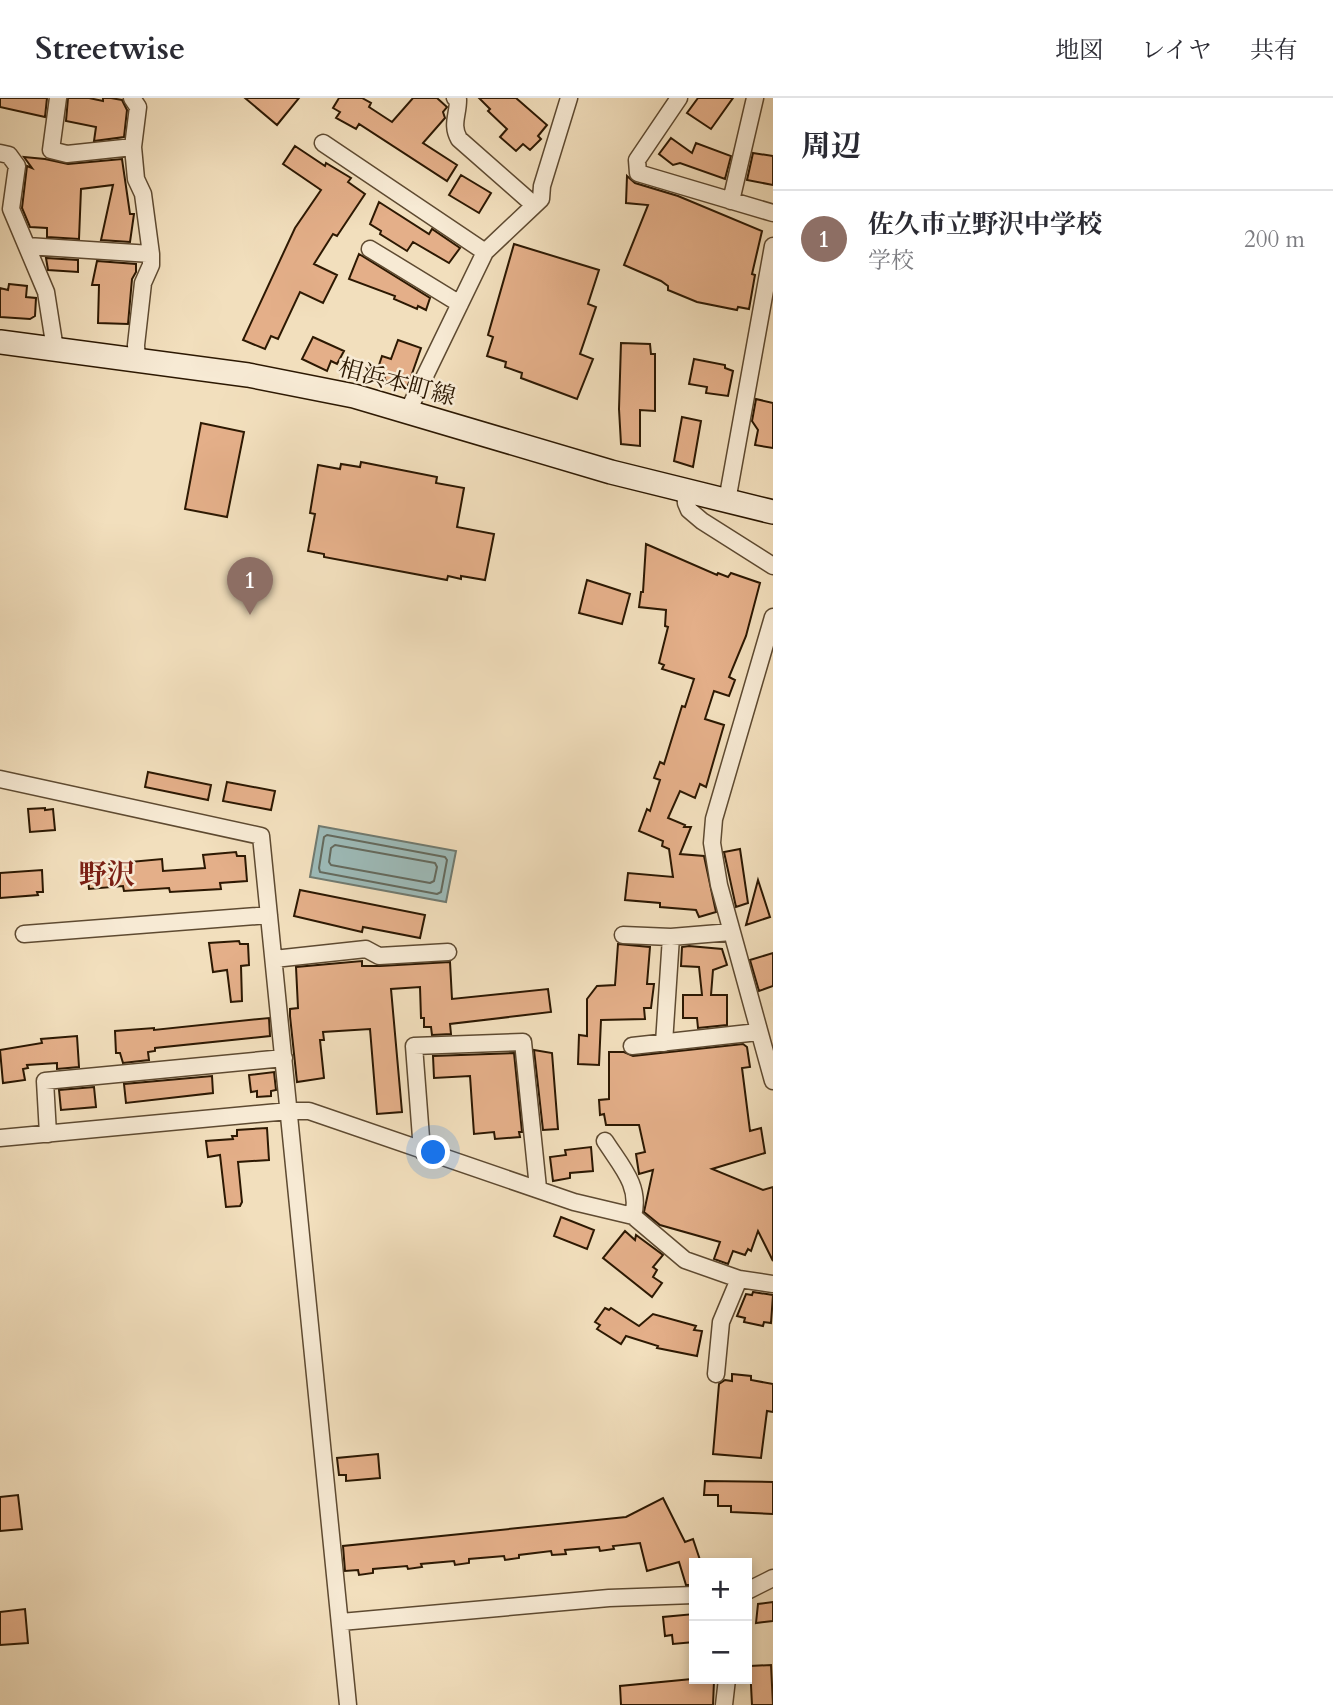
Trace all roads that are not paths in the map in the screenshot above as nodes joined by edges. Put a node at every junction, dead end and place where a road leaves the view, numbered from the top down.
1 (58, 98) edge
2 (132, 98) edge
3 (455, 98) edge
4 (569, 98) edge
5 (679, 98) edge
6 (755, 98) edge
7 (323, 143) dead end
8 (133, 147) junction
9 (0, 153) edge
10 (731, 201) junction
11 (534, 205) junction
12 (773, 213) edge
13 (27, 246) junction
14 (773, 246) edge
15 (370, 249) dead end
16 (485, 252) junction
17 (151, 254) junction
18 (460, 304) junction
19 (0, 342) edge
20 (55, 349) junction
21 (137, 361) junction
22 (408, 411) junction
23 (685, 491) junction
24 (727, 501) junction
25 (773, 512) edge
26 (773, 566) edge
27 (773, 617) edge
28 (0, 779) edge
29 (269, 915) junction
30 (731, 932) junction
31 (24, 934) dead end
32 (622, 935) dead end
33 (671, 937) junction
34 (448, 952) dead end
35 (274, 959) junction
36 (758, 1032) junction
37 (664, 1043) junction
38 (632, 1046) dead end
39 (284, 1058) junction
40 (773, 1081) edge
41 (289, 1111) junction
42 (48, 1134) junction
43 (0, 1138) edge
44 (606, 1141) dead end
45 (422, 1150) junction
46 (538, 1188) junction
47 (633, 1216) junction
48 (739, 1279) junction
49 (773, 1284) edge
50 (716, 1374) dead end
51 (773, 1578) edge
52 (752, 1588) edge
53 (689, 1595) edge
54 (341, 1622) junction
55 (726, 1684) edge
56 (348, 1705) edge
57 (724, 1705) edge

1 - 8 street
2 - 8 street
3 - 11 street
4 - 11 street
5 - 10 street
6 - 10 street
7 - 16 street
8 - 17 street
9 - 13 street
10 - 12 street
11 - 16 street
13 - 17 street
13 - 20 street
14 - 24 street
15 - 18 street
16 - 18 street
17 - 21 street
18 - 22 street
19 - 20 main road, 相浜本町線
20 - 21 main road, 相浜本町線
21 - 22 main road, 相浜本町線
22 - 23 main road, 相浜本町線
23 - 24 main road, 相浜本町線
23 - 26 street
24 - 25 main road, 相浜本町線
27 - 30 street
28 - 29 street
29 - 31 street
29 - 35 street
30 - 33 street
30 - 36 street
32 - 33 street
33 - 37 street
34 - 35 street
35 - 39 street
36 - 37 street
36 - 40 street
37 - 38 street
39 - 41 street
39 - 42 street
41 - 42 street
41 - 45 street
41 - 54 street
42 - 43 street
44 - 47 street
45 - 46 street
45 - 46 street
46 - 47 street
47 - 48 street
48 - 49 street
48 - 50 street
51 - 52 street
53 - 54 street
54 - 56 street
55 - 57 street

